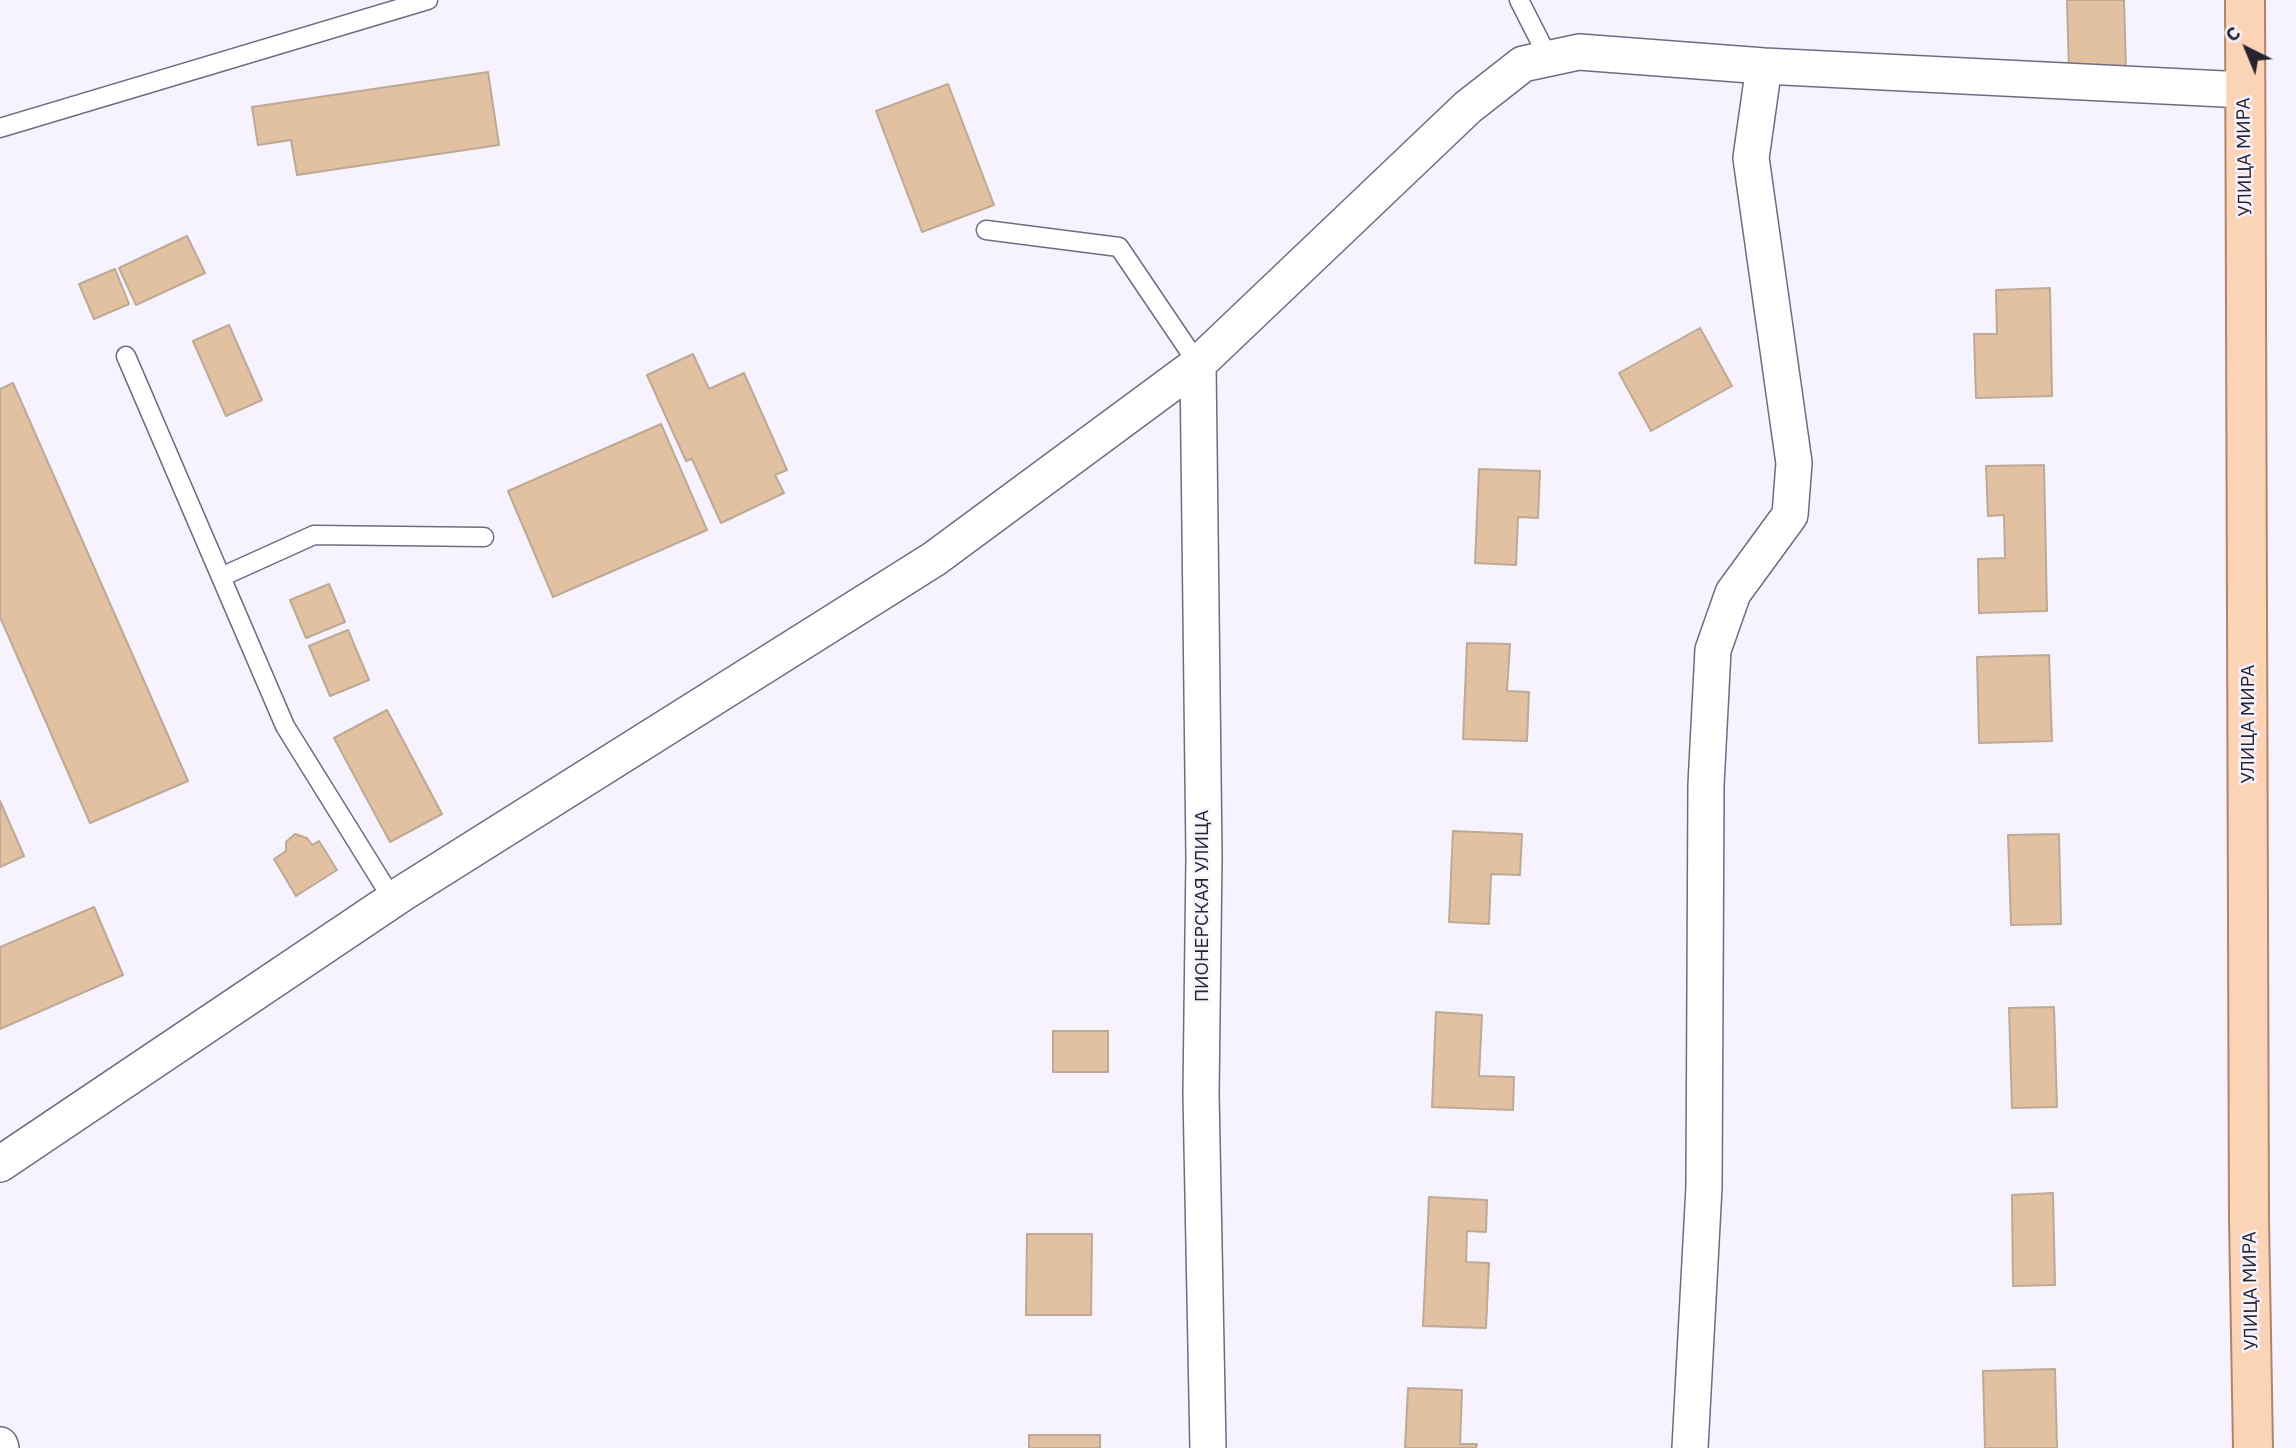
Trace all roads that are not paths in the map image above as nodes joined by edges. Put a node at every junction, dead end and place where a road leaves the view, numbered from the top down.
1 (428, 0) edge
2 (1519, 0) edge
3 (2245, 0) edge
4 (1549, 59) junction
5 (1764, 66) junction
6 (2244, 90) junction
7 (0, 128) edge
8 (986, 230) dead end
9 (126, 356) dead end
10 (1198, 365) junction
11 (484, 537) dead end
12 (221, 576) junction
13 (393, 900) junction
14 (0, 1164) edge
15 (1208, 1448) edge
16 (1690, 1448) edge
17 (2253, 1448) edge

1 - 7 lane
2 - 4 lane
3 - 6 main road, УЛИЦА МИРА
4 - 5 street
4 - 10 street
5 - 6 street
5 - 16 street
6 - 17 main road, УЛИЦА МИРА
8 - 10 lane
9 - 12 lane
10 - 13 street
10 - 15 street, ПИОНЕРСКАЯ УЛИЦА
11 - 12 lane
12 - 13 lane
13 - 14 street

